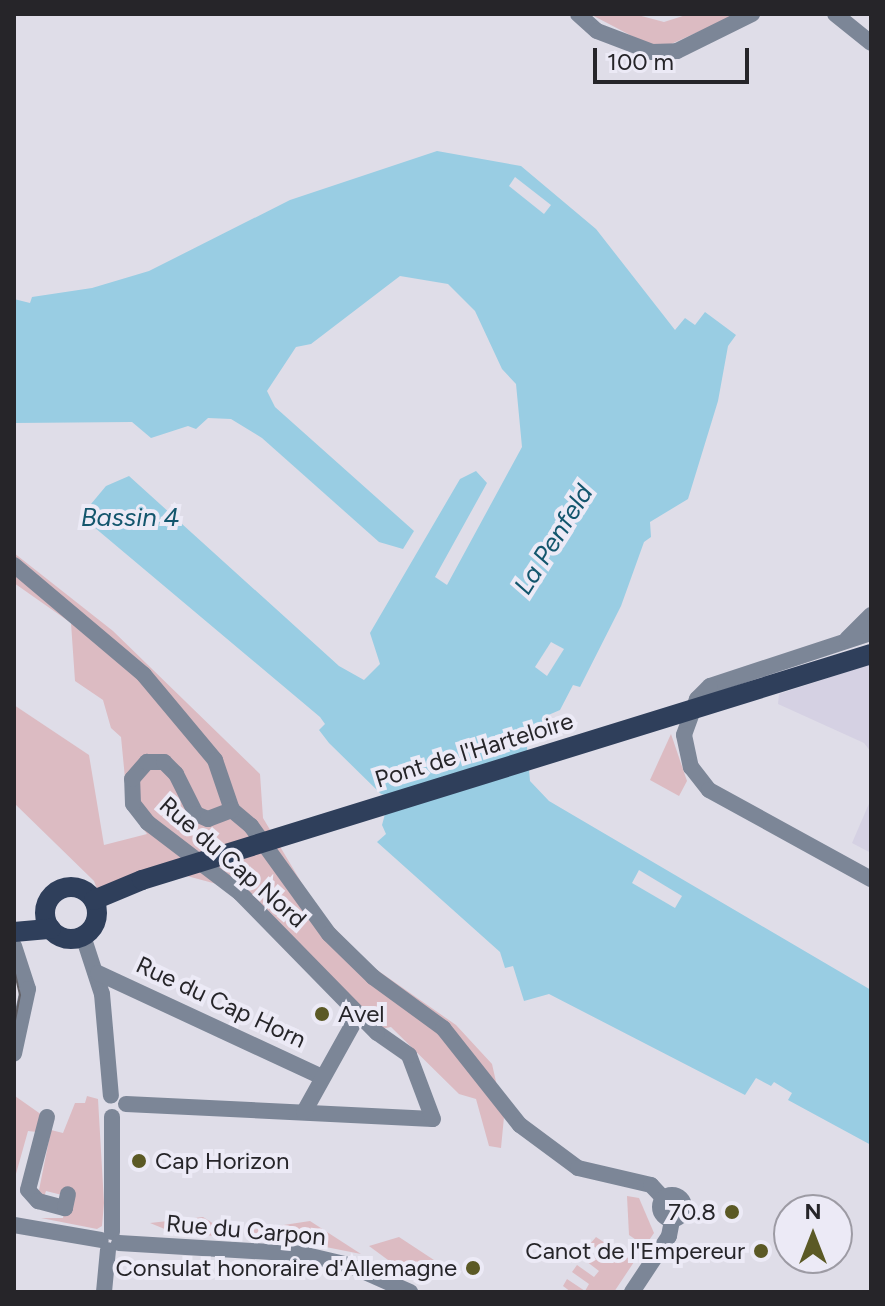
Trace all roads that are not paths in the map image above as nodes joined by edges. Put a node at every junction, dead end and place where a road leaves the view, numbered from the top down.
1 (578, 14) edge
2 (752, 14) edge
3 (835, 14) edge
4 (871, 43) edge
5 (14, 565) edge
6 (871, 615) edge
7 (871, 633) edge
8 (846, 641) junction
9 (871, 654) edge
10 (232, 810) junction
11 (871, 879) edge
12 (94, 900) junction
13 (47, 904) junction
14 (14, 919) edge
15 (51, 929) junction
16 (14, 932) edge
17 (83, 936) junction
18 (14, 946) edge
19 (98, 973) junction
20 (358, 1015) junction
21 (14, 1054) edge
22 (322, 1077) junction
23 (118, 1100) junction
24 (304, 1112) junction
25 (47, 1117) dead end
26 (68, 1194) dead end
27 (38, 1201) junction
28 (14, 1225) edge
29 (31, 1228) junction
30 (110, 1242) junction
31 (104, 1292) edge
32 (410, 1292) edge
33 (632, 1292) edge

1 - 2 street
3 - 4 street
5 - 10 street
6 - 8 street
7 - 8 street
8 - 11 street
9 - 12 main road, Pont de l'Harteloire, bridge
10 - 20 street, Rue du Cap Nord
10 - 33 street
12 - 13 main road
12 - 17 main road
13 - 14 main road
13 - 15 main road
15 - 16 main road
15 - 17 main road
17 - 19 street
18 - 21 street
19 - 22 street, Rue du Cap Horn
19 - 23 street
20 - 22 street
20 - 24 street, Rue du Cap Nord
22 - 24 street
23 - 24 street
23 - 30 street
25 - 27 street
26 - 27 street
27 - 29 street
28 - 29 street, Rue du Carpon
29 - 30 street, Rue du Carpon
30 - 31 street
30 - 32 street, Rue du Carpon

